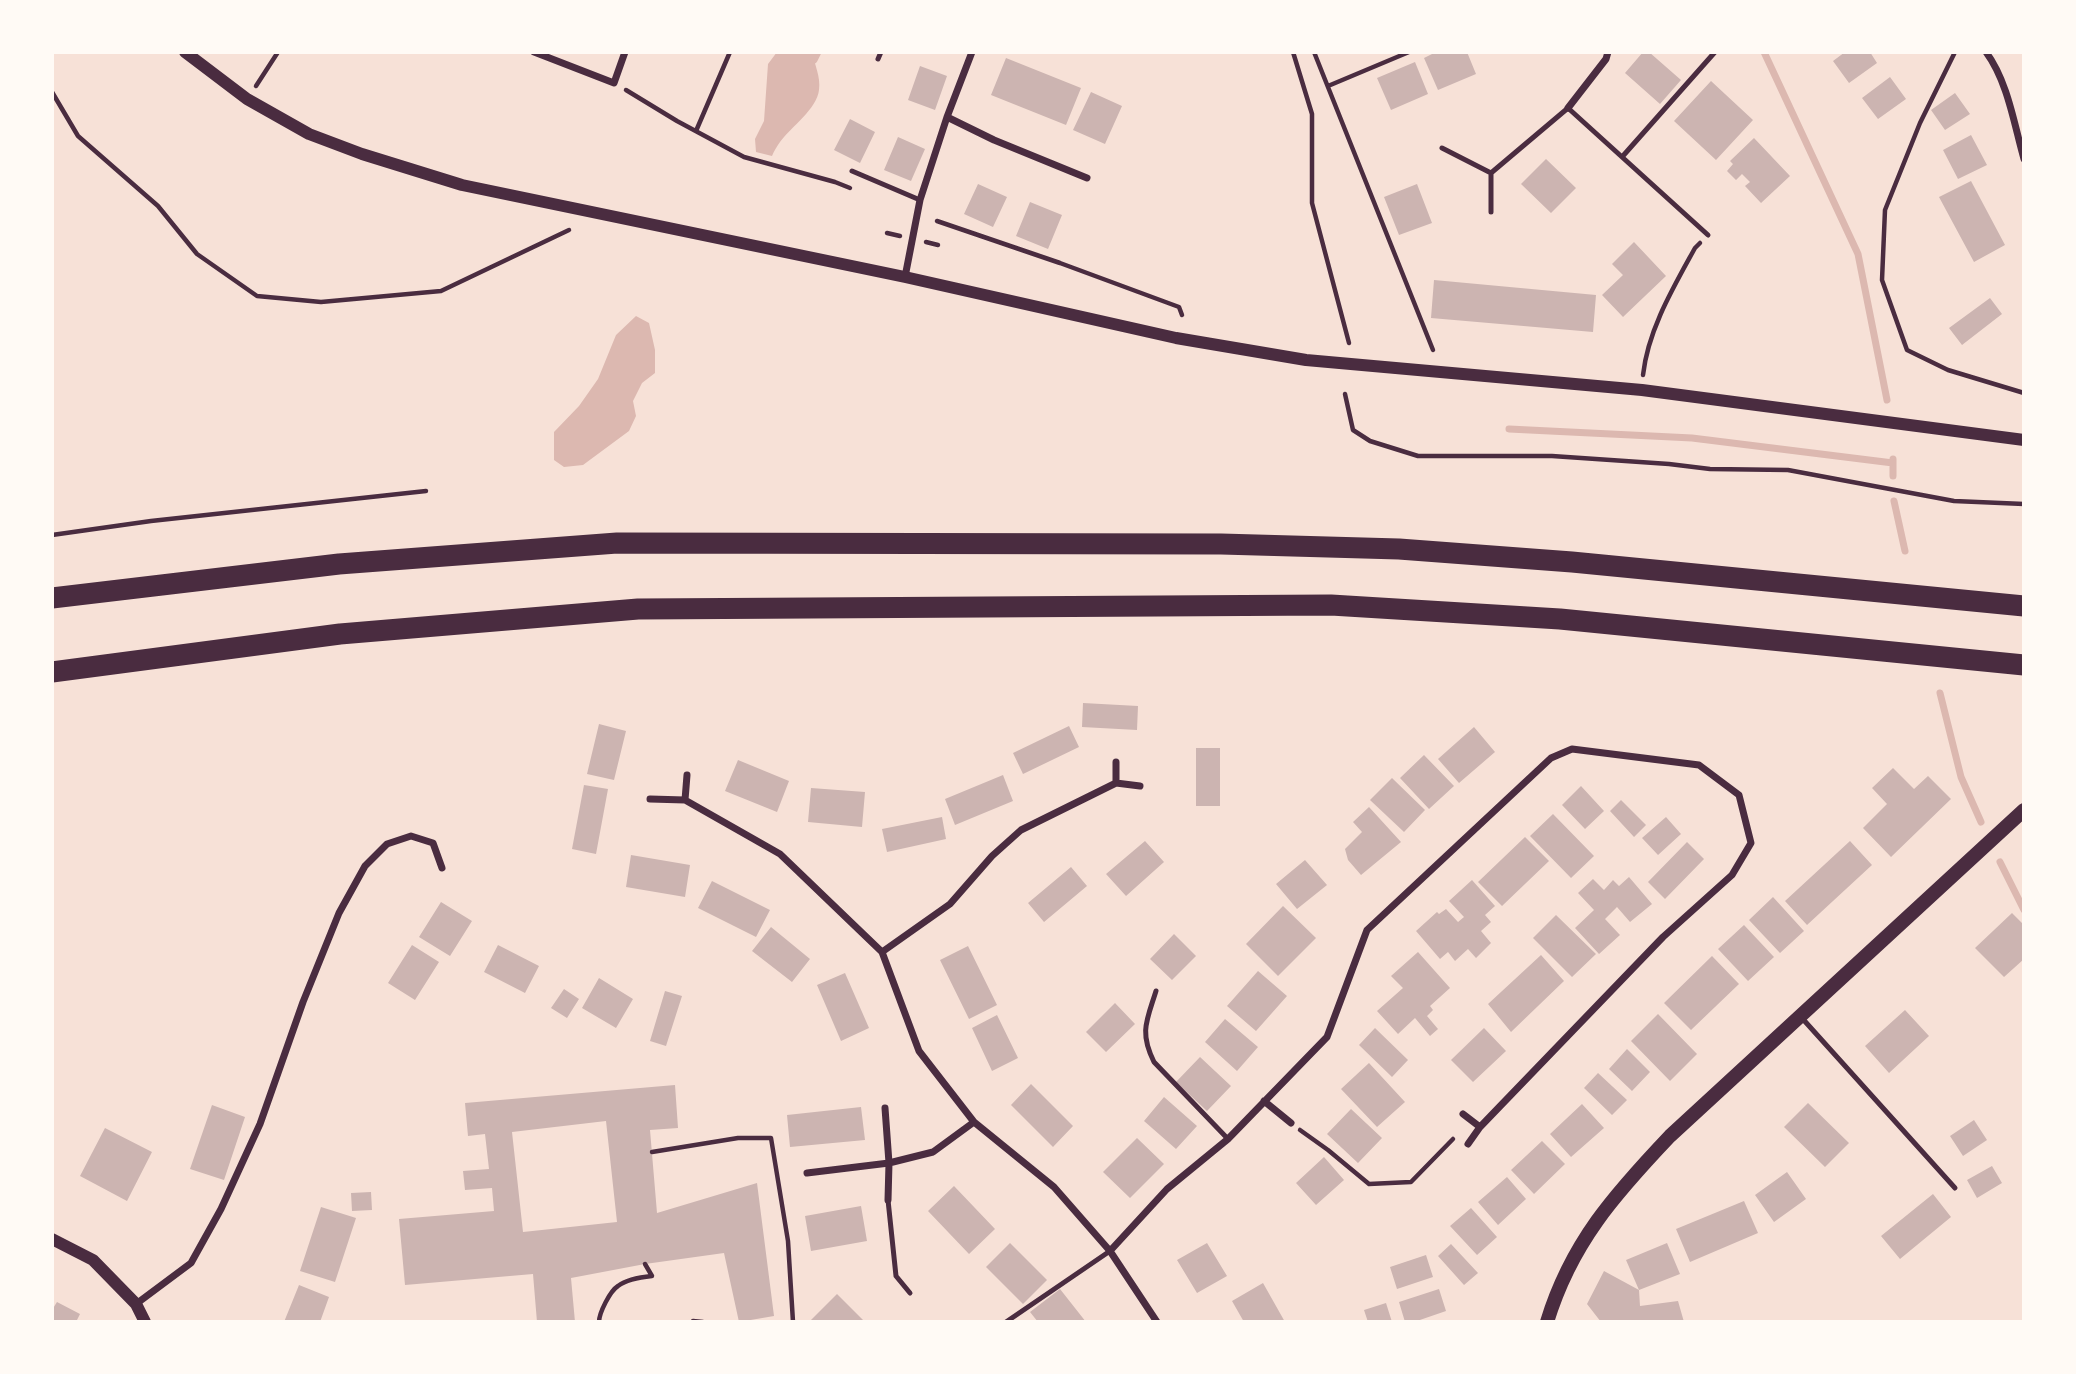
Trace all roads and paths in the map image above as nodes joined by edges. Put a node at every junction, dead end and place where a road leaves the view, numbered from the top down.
1 (185, 52) edge
2 (278, 52) edge
3 (534, 52) edge
4 (625, 52) edge
5 (730, 52) edge
6 (972, 52) edge
7 (1293, 52) edge
8 (1314, 52) edge
9 (1409, 52) edge
10 (1608, 52) edge
11 (1715, 52) edge
12 (1955, 52) edge
13 (1986, 52) edge
14 (614, 83) junction
15 (1328, 86) junction
16 (52, 92) edge
17 (247, 99) junction
18 (1568, 108) junction
19 (947, 117) junction
20 (696, 131) junction
21 (1443, 148) dead end
22 (1622, 157) junction
23 (2024, 159) edge
24 (852, 171) dead end
25 (1491, 173) junction
26 (1087, 178) dead end
27 (860, 192) dead end
28 (920, 200) junction
29 (1491, 212) dead end
30 (937, 221) dead end
31 (569, 230) dead end
32 (1708, 235) joint
33 (905, 277) junction
34 (1182, 316) dead end
35 (1349, 343) dead end
36 (1433, 350) dead end
37 (1642, 390) junction
38 (2024, 393) edge
39 (1345, 394) dead end
40 (2024, 440) edge
41 (426, 491) dead end
42 (2024, 504) edge
43 (52, 535) edge
44 (52, 598) edge
45 (2024, 606) edge
46 (2024, 664) edge
47 (52, 672) edge
48 (1116, 762) dead end
49 (687, 775) dead end
50 (1116, 783) junction
51 (1140, 786) dead end
52 (650, 799) dead end
53 (685, 800) junction
54 (2024, 810) edge
55 (442, 868) dead end
56 (881, 953) junction
57 (1156, 991) dead end
58 (1799, 1015) junction
59 (1264, 1101) junction
60 (885, 1108) dead end
61 (1463, 1114) dead end
62 (974, 1122) junction
63 (1291, 1123) joint
64 (1480, 1127) junction
65 (1228, 1139) junction
66 (1468, 1144) dead end
67 (652, 1152) dead end
68 (889, 1163) junction
69 (807, 1172) dead end
70 (1955, 1188) dead end
71 (888, 1200) joint
72 (52, 1239) edge
73 (1110, 1251) junction
74 (645, 1264) dead end
75 (910, 1293) dead end
76 (136, 1304) junction
77 (145, 1321) edge
78 (599, 1321) edge
79 (693, 1321) edge
80 (703, 1321) edge
81 (793, 1321) edge
82 (1006, 1321) edge
83 (1157, 1321) edge
84 (1547, 1321) edge

1 - 17 street
2 - 17 path
3 - 14 street
4 - 14 street
5 - 20 path
6 - 19 street
7 - 35 path
8 - 15 path
9 - 15 path
10 - 18 street
11 - 22 lane
12 - 38 path
13 - 23 street
14 - 20 path
15 - 36 path
16 - 31 path
17 - 33 street
18 - 22 lane
18 - 25 lane
19 - 26 street
19 - 28 street
20 - 27 path
21 - 25 lane
22 - 32 lane
24 - 28 lane
25 - 29 lane
28 - 33 street
30 - 34 path
32 - 37 path
33 - 37 street
37 - 40 street
39 - 42 path
41 - 43 path
44 - 45 highway
46 - 47 highway
48 - 50 street
49 - 53 street
50 - 51 street
50 - 56 street
52 - 53 street
53 - 56 street
54 - 58 main road
55 - 76 street
56 - 62 street
57 - 65 lane
58 - 70 lane
58 - 84 main road
59 - 63 street
59 - 64 street
59 - 65 street
60 - 68 street
61 - 64 street
62 - 68 street
62 - 73 street
63 - 64 path
64 - 66 street
65 - 73 street
67 - 81 path
68 - 69 street
68 - 71 street
71 - 75 lane
72 - 76 street
73 - 82 lane
73 - 83 street
74 - 78 path
76 - 77 street
79 - 80 path

